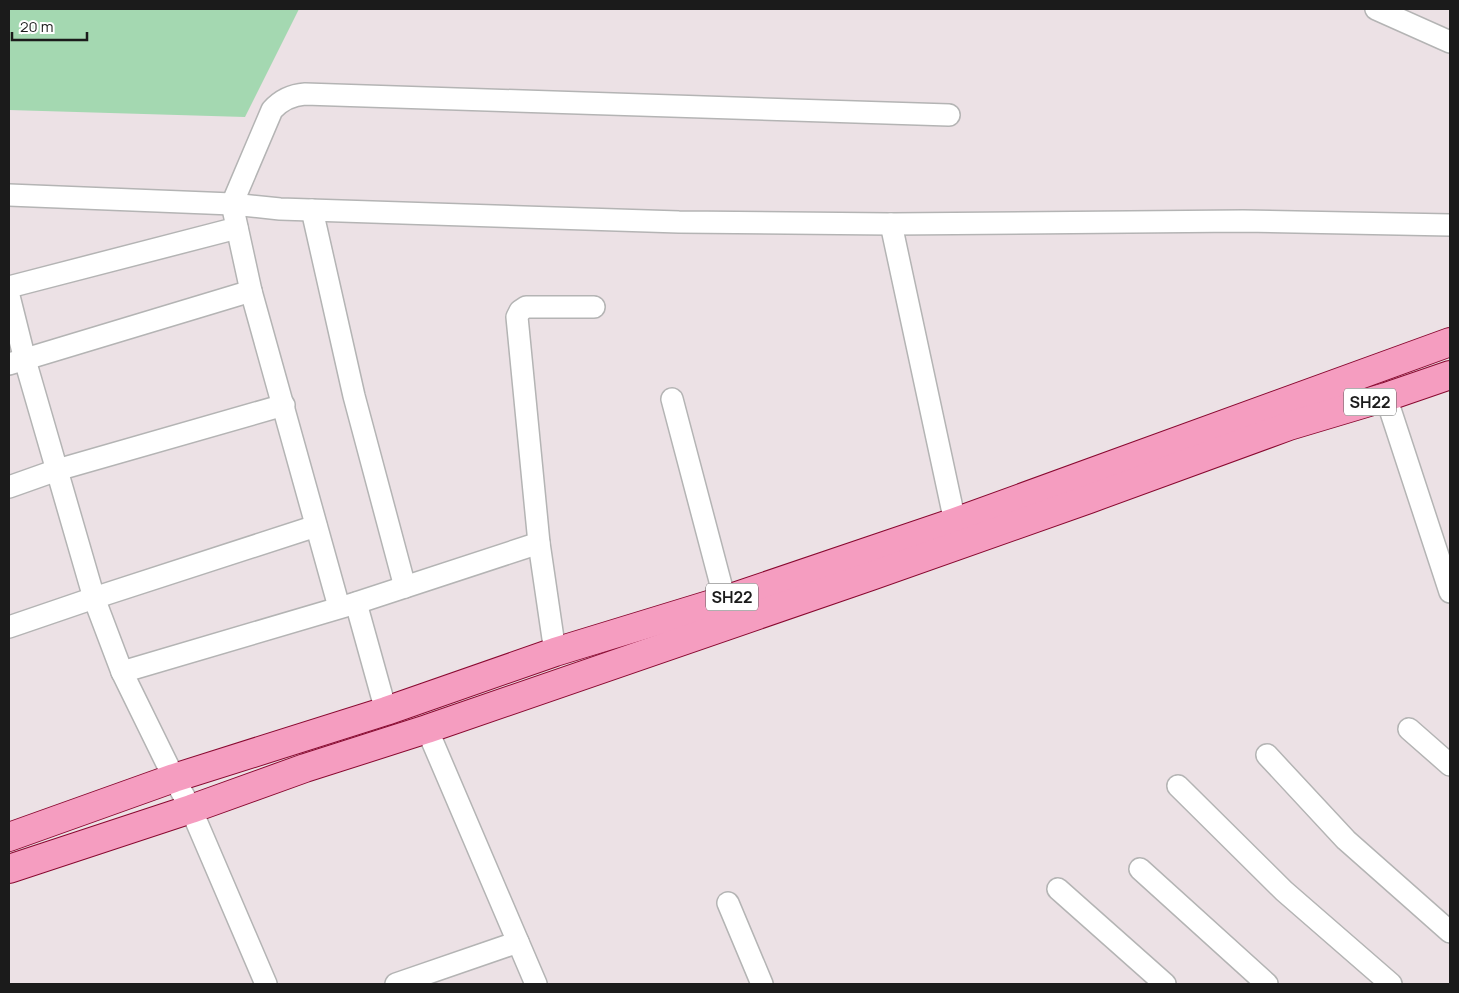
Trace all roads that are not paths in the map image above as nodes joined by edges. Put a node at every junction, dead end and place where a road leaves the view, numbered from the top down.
1 (1376, 9) edge
2 (1450, 42) edge
3 (949, 115) dead end
4 (9, 195) edge
5 (232, 204) junction
6 (312, 210) junction
7 (891, 224) junction
8 (1450, 225) edge
9 (237, 228) junction
10 (9, 287) edge
11 (251, 291) junction
12 (9, 296) edge
13 (594, 307) dead end
14 (1450, 342) edge
15 (17, 362) edge
16 (1450, 375) edge
17 (1386, 397) junction
18 (672, 398) dead end
19 (284, 405) junction
20 (57, 470) junction
21 (9, 487) edge
22 (1085, 488) junction
23 (955, 522) junction
24 (316, 526) junction
25 (539, 543) junction
26 (405, 587) junction
27 (1450, 592) edge
28 (94, 598) junction
29 (725, 600) junction
30 (348, 605) junction
31 (9, 627) edge
32 (555, 652) junction
33 (122, 672) junction
34 (386, 711) junction
35 (427, 729) junction
36 (1409, 729) dead end
37 (1267, 755) dead end
38 (1450, 765) edge
39 (174, 778) junction
40 (1178, 786) dead end
41 (191, 809) junction
42 (9, 837) edge
43 (9, 869) edge
44 (1140, 869) dead end
45 (1058, 889) dead end
46 (728, 902) dead end
47 (1450, 932) edge
48 (518, 942) junction
49 (266, 984) edge
50 (396, 984) edge
51 (536, 984) edge
52 (762, 984) edge
53 (1165, 984) edge
54 (1267, 984) edge
55 (1391, 984) edge

1 - 2 street
3 - 5 street
4 - 5 street
5 - 6 street
5 - 9 street
6 - 7 street
6 - 26 street
7 - 8 street
7 - 23 street
9 - 10 street
9 - 11 street
11 - 15 street
11 - 19 street
12 - 15 street
13 - 25 street
14 - 22 main road, SH22
15 - 20 street
16 - 17 main road, SH22
17 - 22 main road, SH22
17 - 27 street
18 - 29 street
19 - 20 street
19 - 24 street
20 - 21 street
20 - 28 street
22 - 23 main road, SH22
22 - 35 main road, SH22
23 - 29 main road, SH22
24 - 28 street
24 - 30 street
25 - 26 street
25 - 32 street
26 - 30 street
28 - 31 street
28 - 33 street
29 - 32 main road, SH22
30 - 33 street
30 - 34 street
32 - 34 main road, SH22
33 - 39 street
34 - 39 main road, SH22
35 - 41 main road, SH22
35 - 48 street
36 - 38 street
37 - 47 street
39 - 41 street
39 - 42 main road, SH22
40 - 55 street
41 - 43 main road, SH22
41 - 49 street
44 - 54 street
45 - 53 street
46 - 52 street
48 - 50 street
48 - 51 street

